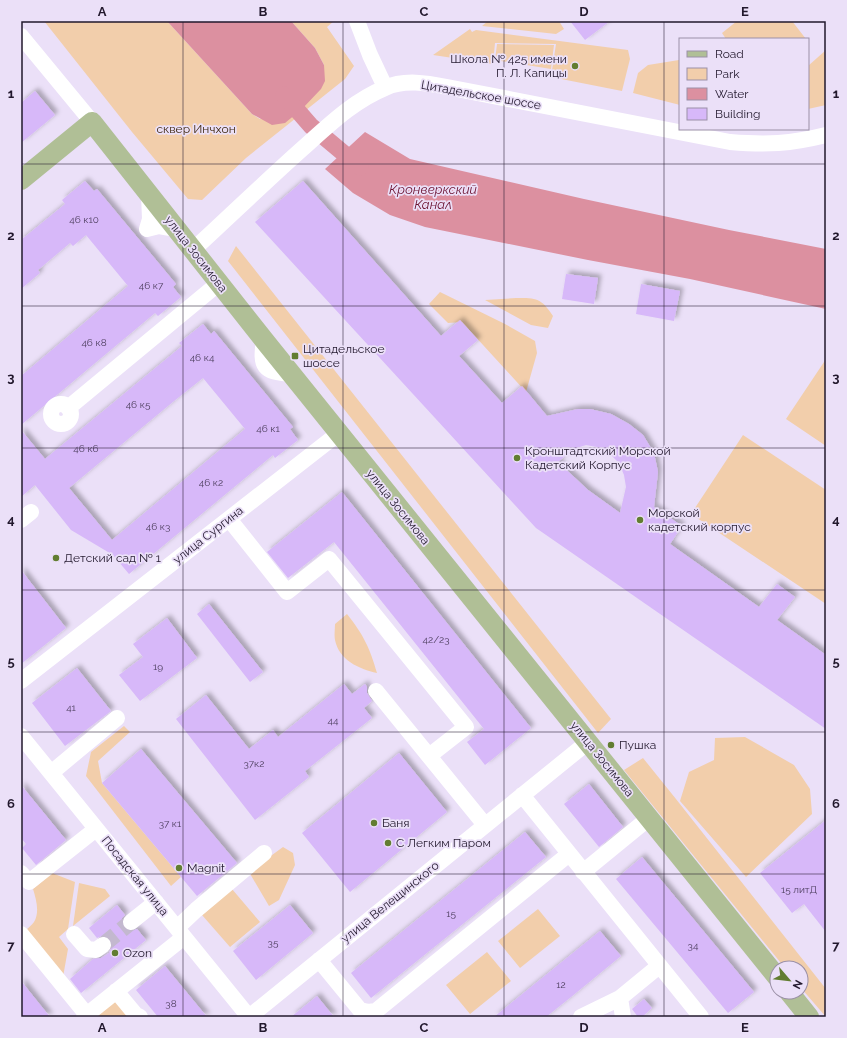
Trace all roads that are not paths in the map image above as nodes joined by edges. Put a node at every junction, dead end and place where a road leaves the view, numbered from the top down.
1 (357, 21) edge
2 (21, 36) edge
3 (385, 87) junction
4 (92, 122) junction
5 (826, 135) edge
6 (21, 180) edge
7 (193, 250) junction
8 (219, 284) junction
9 (68, 408) dead end
10 (339, 433) junction
11 (229, 519) junction
12 (21, 681) edge
13 (376, 691) dead end
14 (117, 718) dead end
15 (21, 736) edge
16 (588, 742) junction
17 (429, 756) junction
18 (51, 773) junction
19 (522, 795) junction
20 (649, 818) junction
21 (485, 825) junction
22 (96, 829) junction
23 (264, 853) dead end
24 (569, 854) junction
25 (583, 872) junction
26 (21, 874) edge
27 (156, 902) junction
28 (131, 922) tunnel mouth
29 (181, 933) junction
30 (21, 934) edge
31 (74, 934) dead end
32 (103, 945) tunnel mouth
33 (320, 960) junction
34 (659, 966) junction
35 (769, 967) edge
36 (116, 991) junction
37 (620, 998) junction
38 (795, 1000) edge
39 (86, 1016) edge
40 (137, 1016) edge
41 (249, 1017) edge
42 (581, 1017) edge
43 (623, 1017) edge
44 (701, 1017) edge
45 (809, 1017) edge

1 - 3 street
2 - 4 street, улица Зосимова
3 - 5 street, Цитадельское шоссе
3 - 7 street, Цитадельское шоссе
4 - 6 main road
4 - 7 main road, улица Зосимова
7 - 8 main road, улица Зосимова
8 - 9 street
8 - 10 main road, улица Зосимова
10 - 11 street, улица Сургина
10 - 16 main road, улица Зосимова
11 - 12 street, улица Сургина
11 - 17 street
13 - 17 street
14 - 18 street
15 - 18 street, Посадская улица
16 - 19 street, улица Велещинского
16 - 20 main road, улица Зосимова
17 - 21 street
18 - 22 street, Посадская улица
19 - 21 street, улица Велещинского
19 - 24 street
20 - 25 street
20 - 35 main road, улица Зосимова
21 - 33 street, улица Велещинского
22 - 26 street
22 - 27 street, Посадская улица
23 - 29 street
24 - 25 street
24 - 33 street
25 - 34 street
27 - 28 street
27 - 29 street, Посадская улица
29 - 36 street
29 - 41 street, Посадская улица
30 - 39 street
31 - 32 street
33 - 41 street, улица Велещинского
34 - 37 street
34 - 44 street
36 - 39 street
36 - 40 street
37 - 42 street
37 - 43 street
38 - 45 main road

